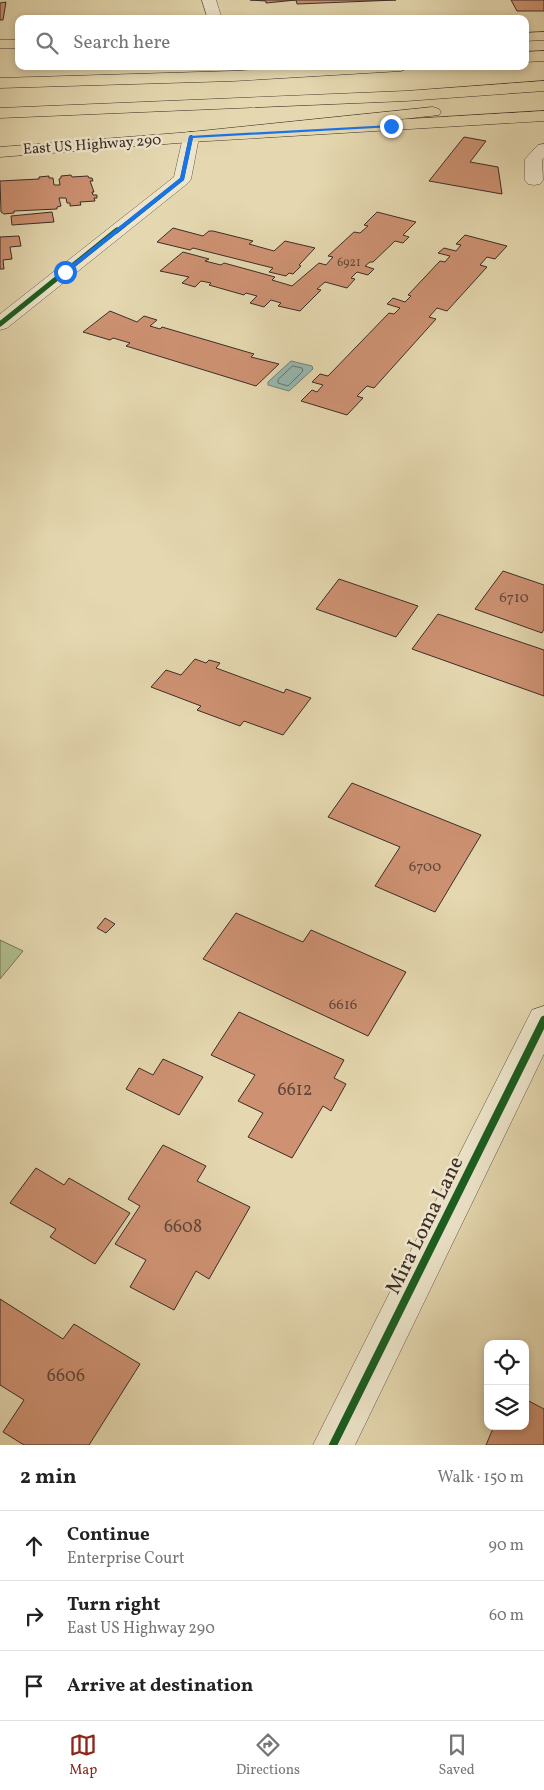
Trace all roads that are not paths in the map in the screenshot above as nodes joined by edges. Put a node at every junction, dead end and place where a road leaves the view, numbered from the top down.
1 (209, 0) edge
2 (214, 15) edge
3 (544, 36) edge
4 (529, 37) edge
5 (0, 44) edge
6 (15, 44) edge
7 (544, 56) edge
8 (529, 57) edge
9 (92, 70) edge
10 (334, 70) edge
11 (0, 77) edge
12 (0, 83) edge
13 (544, 86) edge
14 (544, 99) edge
15 (0, 113) edge
16 (544, 116) edge
17 (191, 137) junction
18 (544, 149) edge
19 (0, 152) edge
20 (534, 180) dead end
21 (0, 324) edge
22 (544, 1020) edge
23 (333, 1445) edge

1 - 2 street
3 - 4 main road
5 - 6 main road
7 - 8 main road
9 - 11 main road
10 - 12 main road
13 - 15 main road
14 - 17 main road
16 - 17 main road, East US Highway 290
17 - 19 main road, East US Highway 290
17 - 21 street
18 - 20 street
22 - 23 street, Mira Loma Lane

